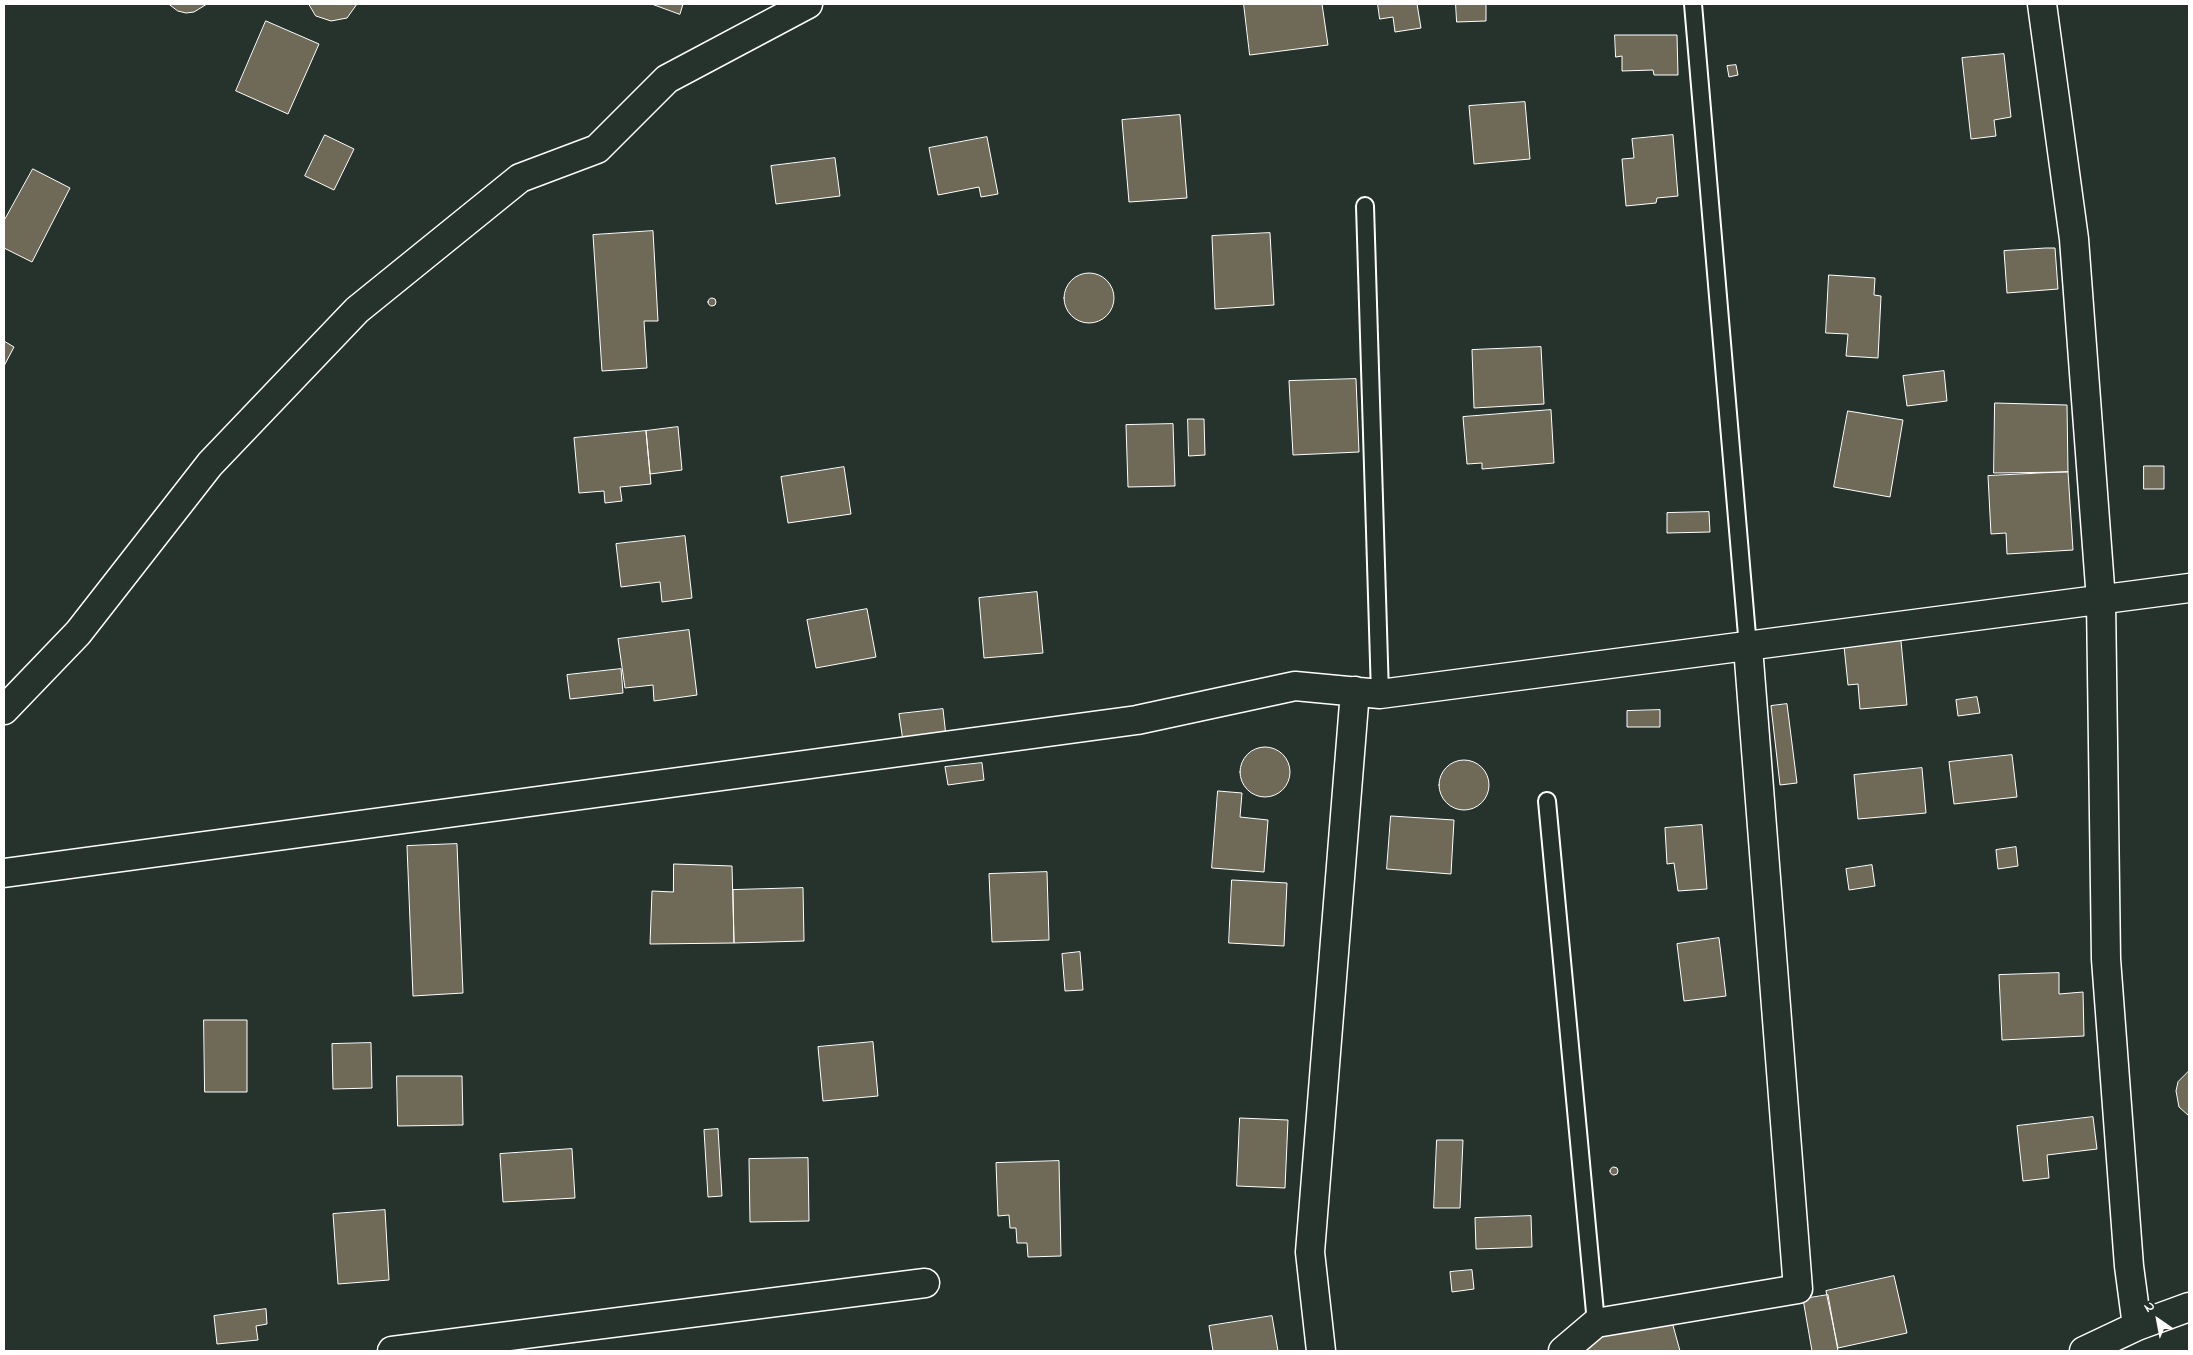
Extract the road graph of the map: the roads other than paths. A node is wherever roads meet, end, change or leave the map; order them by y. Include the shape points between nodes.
1 (808, 4) edge
2 (1693, 4) edge
3 (2042, 4) edge
4 (1365, 206) dead end
5 (2189, 588) edge
6 (2102, 600) junction
7 (1748, 647) junction
8 (1368, 692) junction
9 (4, 710) edge
10 (1547, 801) dead end
11 (4, 873) edge
12 (926, 1283) dead end
13 (2189, 1307) edge
14 (1596, 1323) junction
15 (2137, 1326) junction
16 (392, 1351) edge
17 (1321, 1351) edge
18 (1563, 1351) edge
19 (2084, 1351) edge

1 - 9 street via 667,79 597,150 520,178 357,310 210,464 78,633
2 - 7 lane
3 - 6 street via 2074,240
4 - 8 lane
5 - 6 street
6 - 7 street
6 - 15 street via 2106,959 2128,1266
7 - 8 street
7 - 14 street via 1798,1289
8 - 11 street via 1295,686 1137,720
8 - 17 street via 1310,1252
10 - 14 lane
12 - 16 street
13 - 15 street
14 - 18 street
15 - 19 street

